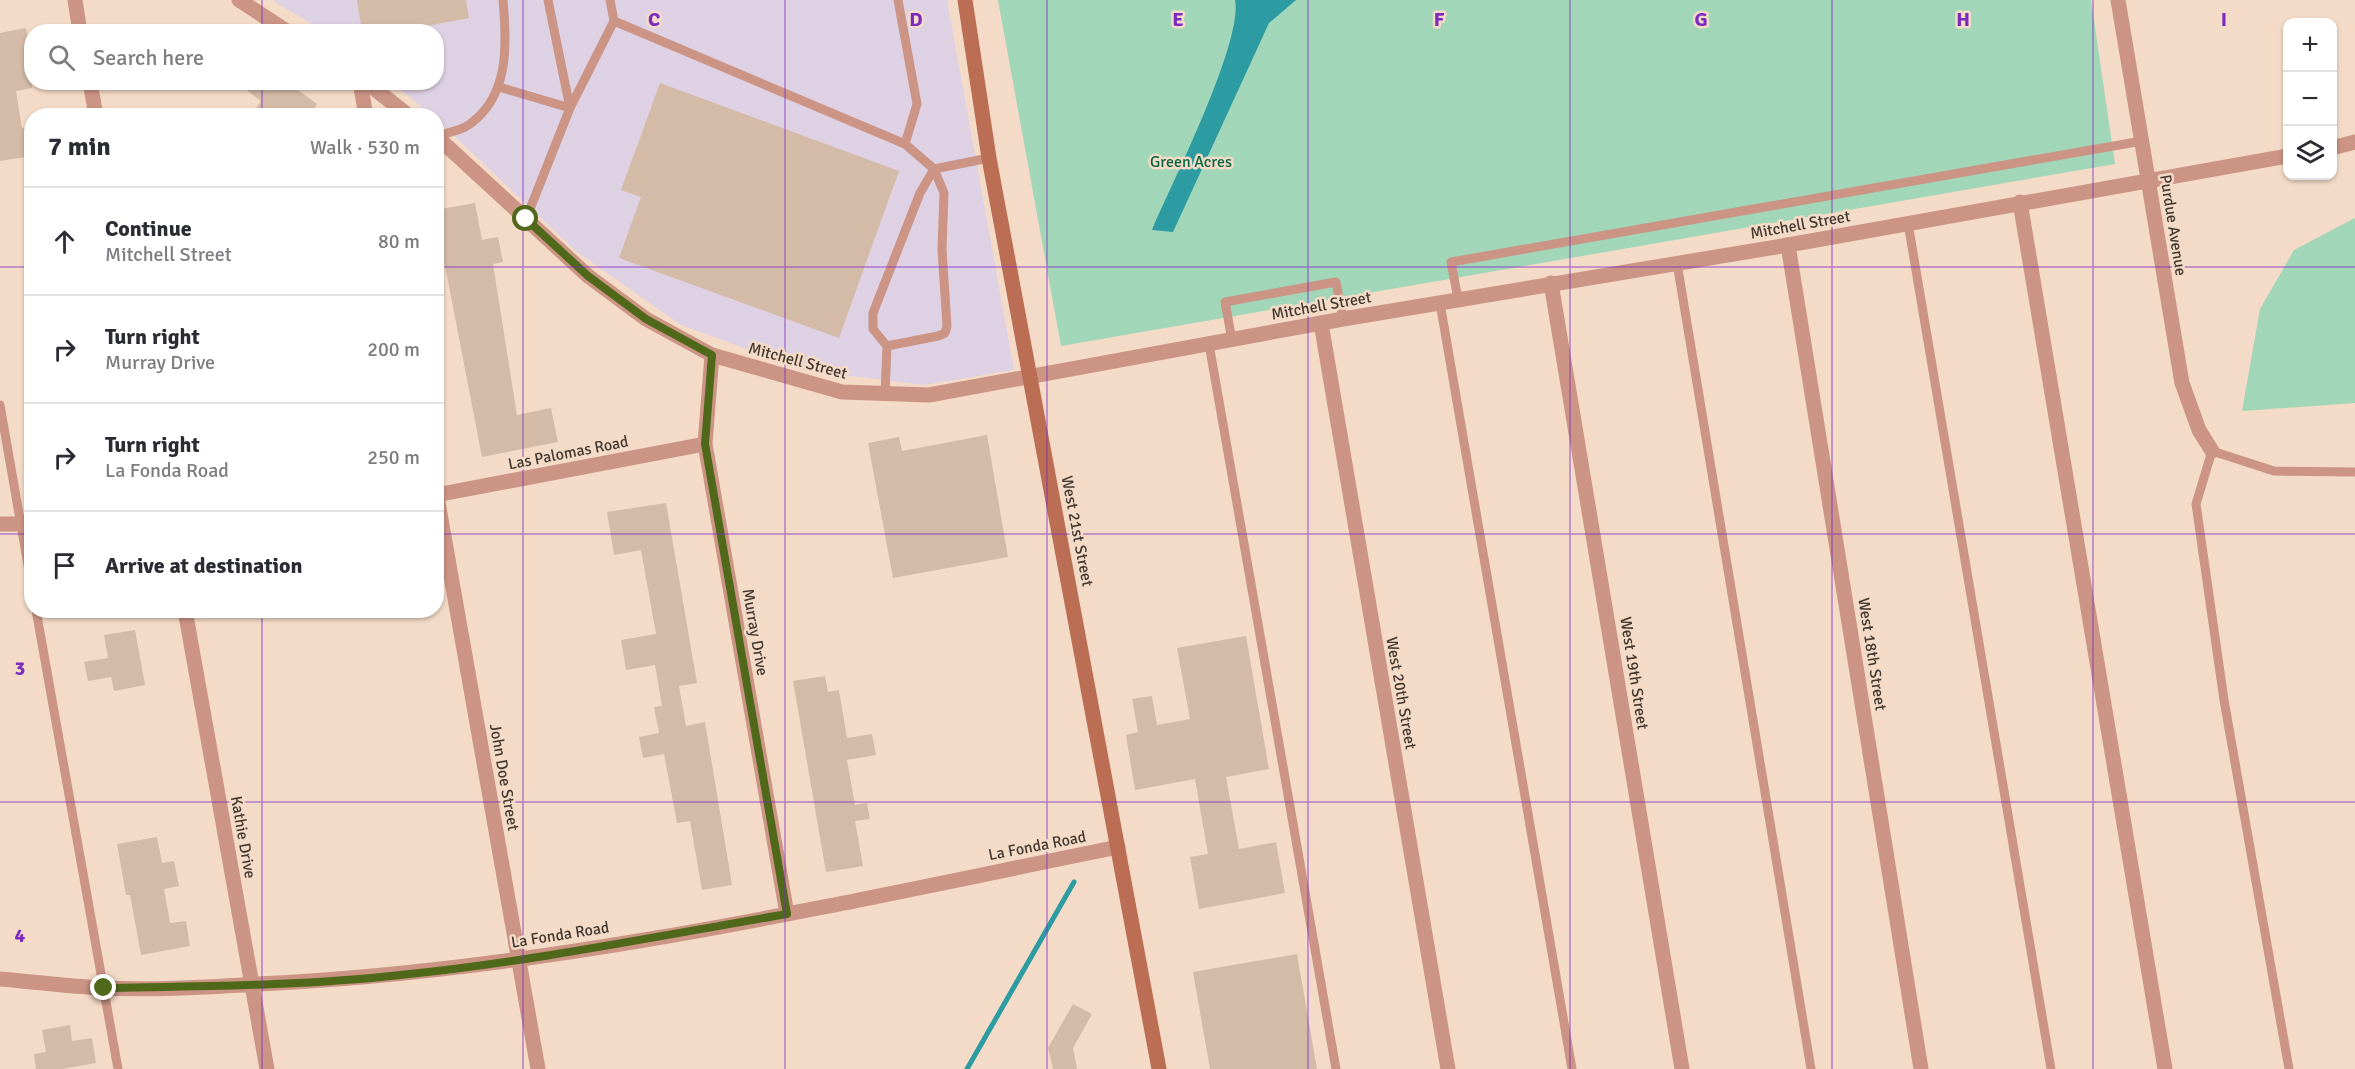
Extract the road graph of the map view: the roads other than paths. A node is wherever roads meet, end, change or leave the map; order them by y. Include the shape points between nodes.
1 (75, 0) edge
2 (239, 0) edge
3 (503, 0) edge
4 (548, 0) edge
5 (610, 0) edge
6 (898, 0) edge
7 (965, 0) edge
8 (2118, 0) edge
9 (614, 21) junction
10 (79, 24) edge
11 (276, 24) edge
12 (499, 87) junction
13 (91, 90) edge
14 (361, 90) edge
15 (376, 90) edge
16 (95, 108) edge
17 (365, 108) edge
18 (399, 108) edge
19 (570, 108) junction
20 (444, 134) edge
21 (2142, 141) junction
22 (2355, 142) edge
23 (444, 143) edge
24 (905, 144) junction
25 (2337, 147) edge
26 (2283, 157) edge
27 (989, 158) junction
28 (934, 169) junction
29 (2148, 179) junction
30 (2020, 202) junction
31 (526, 219) junction
32 (1908, 223) junction
33 (1788, 245) junction
34 (1677, 263) junction
35 (1551, 283) junction
36 (1458, 299) junction
37 (1440, 303) junction
38 (1343, 319) junction
39 (1321, 323) junction
40 (1232, 340) junction
41 (1209, 344) junction
42 (887, 346) junction
43 (712, 355) junction
44 (1031, 377) junction
45 (885, 394) junction
46 (0, 405) edge
47 (705, 444) junction
48 (2212, 451) junction
49 (2355, 472) edge
50 (444, 492) edge
51 (24, 515) edge
52 (0, 524) edge
53 (24, 524) edge
54 (444, 533) edge
55 (37, 618) edge
56 (186, 618) edge
57 (1118, 847) junction
58 (787, 914) junction
59 (519, 960) junction
60 (0, 979) edge
61 (252, 984) junction
62 (104, 988) junction
63 (118, 1069) edge
64 (267, 1069) edge
65 (538, 1069) edge
66 (1159, 1069) edge
67 (1336, 1069) edge
68 (1448, 1069) edge
69 (1572, 1069) edge
70 (1682, 1069) edge
71 (1811, 1069) edge
72 (1921, 1069) edge
73 (2051, 1069) edge
74 (2165, 1069) edge
75 (2289, 1069) edge

1 - 10 street
2 - 11 street
3 - 12 lane via 507,44
4 - 19 lane
5 - 9 lane
6 - 24 lane via 917,104
7 - 27 main road, West 21st Street
8 - 21 street, Purdue Avenue
9 - 19 lane
9 - 24 lane
12 - 19 lane
12 - 20 lane via 466,127
13 - 16 street
14 - 17 street
15 - 18 street
19 - 31 lane
21 - 29 street, Purdue Avenue
21 - 36 lane via 1451,262
22 - 25 street
23 - 31 street, Mitchell Street
24 - 28 lane
26 - 29 street, Mitchell Street
27 - 28 lane
27 - 44 main road, West 21st Street
28 - 42 lane via 920,193 873,313 873,329
28 - 42 lane via 944,193 942,249 947,326 945,333 938,336
29 - 30 street, Mitchell Street
29 - 48 street, Purdue Avenue via 2182,382 2199,430
30 - 32 street, Mitchell Street
30 - 74 street
31 - 43 street, Mitchell Street via 588,276 646,319
32 - 33 street, Mitchell Street
32 - 73 lane
33 - 34 street, Mitchell Street
33 - 72 street, West 18th Street
34 - 35 street, Mitchell Street
34 - 71 lane
35 - 36 street, Mitchell Street
35 - 70 street, West 19th Street
36 - 37 street, Mitchell Street
37 - 38 street, Mitchell Street
37 - 69 lane
38 - 39 street, Mitchell Street
38 - 40 lane via 1336,282 1225,302
39 - 40 street, Mitchell Street
39 - 68 street, West 20th Street
40 - 41 street, Mitchell Street
41 - 44 street, Mitchell Street
41 - 67 lane
42 - 45 lane
43 - 45 street, Mitchell Street via 842,392
43 - 47 street, Murray Drive
44 - 45 street, Mitchell Street via 929,395
44 - 57 main road, West 21st Street
46 - 51 lane
47 - 50 street, Las Palomas Road
47 - 58 street, Murray Drive
48 - 49 lane via 2274,471
48 - 75 lane via 2196,504 2224,700
52 - 53 street
54 - 59 street, John Doe Street
55 - 62 lane
56 - 61 street, Kathie Drive
57 - 58 street, La Fonda Road
57 - 66 main road, West 21st Street
58 - 59 street, La Fonda Road
59 - 61 street, La Fonda Road via 399,976
59 - 65 street, John Doe Street
60 - 62 street, La Fonda Road
61 - 62 street, La Fonda Road
61 - 64 street, Kathie Drive
62 - 63 lane

